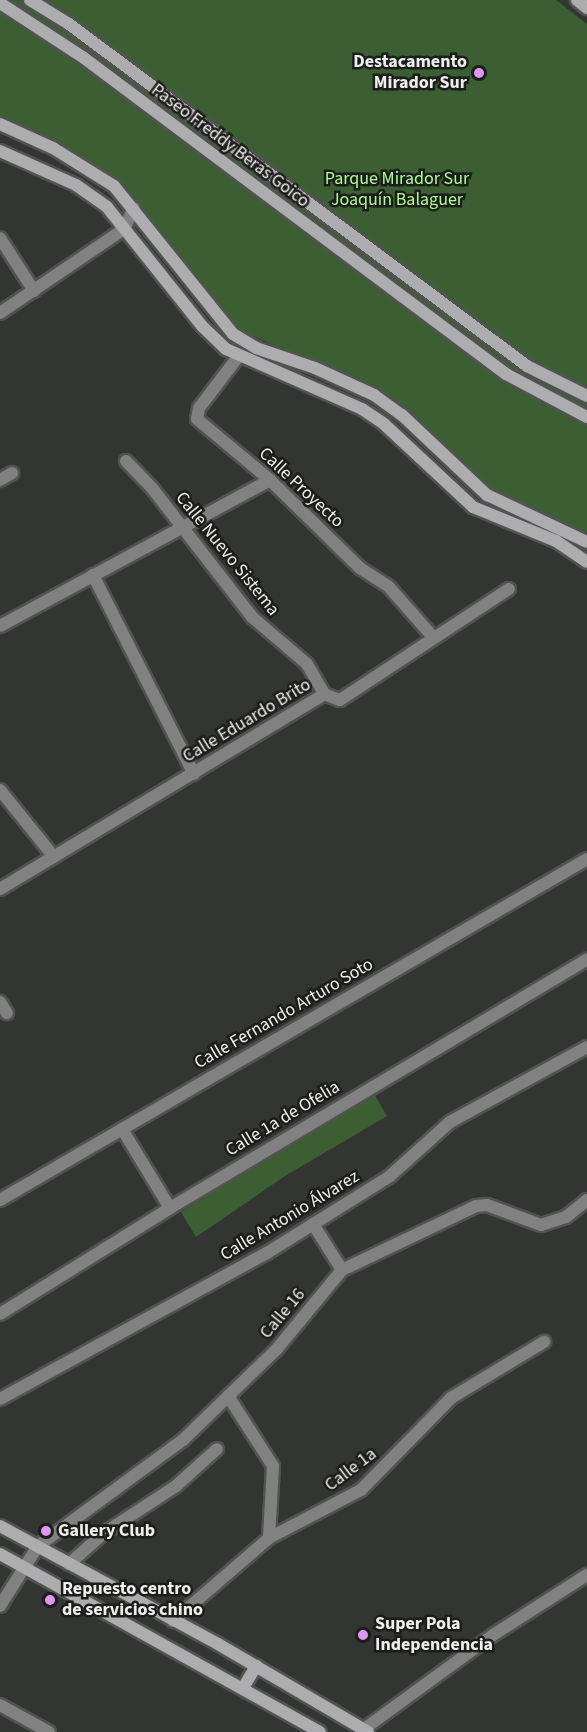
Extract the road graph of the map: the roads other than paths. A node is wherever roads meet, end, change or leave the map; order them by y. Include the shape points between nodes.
1 (30, 0) edge
2 (577, 0) edge
3 (0, 3) edge
4 (587, 8) edge
5 (0, 124) edge
6 (0, 151) edge
7 (134, 208) junction
8 (124, 229) junction
9 (0, 238) edge
10 (34, 291) junction
11 (0, 314) edge
12 (238, 357) junction
13 (587, 396) edge
14 (587, 417) edge
15 (126, 461) dead end
16 (270, 480) junction
17 (184, 529) junction
18 (587, 542) edge
19 (587, 562) edge
20 (93, 575) junction
21 (509, 589) dead end
22 (0, 626) edge
23 (433, 637) junction
24 (324, 694) junction
25 (194, 774) junction
26 (0, 790) edge
27 (54, 857) junction
28 (587, 859) edge
29 (0, 889) edge
30 (587, 959) edge
31 (587, 1047) edge
32 (122, 1129) junction
33 (0, 1200) edge
34 (587, 1200) edge
35 (170, 1208) junction
36 (313, 1224) junction
37 (342, 1270) junction
38 (0, 1314) edge
39 (544, 1342) dead end
40 (228, 1396) junction
41 (0, 1399) edge
42 (217, 1449) dead end
43 (0, 1526) edge
44 (269, 1538) junction
45 (38, 1546) junction
46 (0, 1554) edge
47 (69, 1564) junction
48 (23, 1567) junction
49 (587, 1575) edge
50 (0, 1606) edge
51 (173, 1621) junction
52 (256, 1666) junction
53 (243, 1688) junction
54 (0, 1705) edge
55 (366, 1731) edge
56 (49, 1732) edge
57 (320, 1732) edge

1 - 13 street, Paseo Freddy Beras Goico via 69,24 527,366
2 - 4 street
3 - 14 street, Paseo Freddy Beras Goico via 84,58 506,374
5 - 7 street via 92,171
6 - 8 street via 76,185 107,207
7 - 8 street
7 - 18 street via 233,334 256,348 315,368 374,395 402,415 487,495
8 - 10 street
8 - 12 street via 216,342
9 - 10 street
10 - 11 street
12 - 16 street, Calle Proyecto via 199,408 197,419
12 - 19 street via 362,408 472,507 556,541
15 - 17 street, Calle Nuevo Sistema
16 - 17 street
16 - 23 street, Calle Proyecto via 360,568 389,587
17 - 20 street
17 - 24 street, Calle Nuevo Sistema via 252,617 307,664
20 - 22 street
20 - 25 street
21 - 23 street, Calle Eduardo Brito
23 - 24 street, Calle Eduardo Brito via 340,700
24 - 25 street, Calle Eduardo Brito
25 - 27 street, Calle Eduardo Brito
26 - 27 street
27 - 29 street, Calle Eduardo Brito
28 - 32 street, Calle Fernando Arturo Soto
30 - 35 street, Calle 1a de Ofelia
31 - 36 street, Calle Antonio Álvarez via 450,1122 390,1176
32 - 33 street, Calle Fernando Arturo Soto
32 - 35 street
34 - 37 street, Calle 16 via 566,1217 541,1225 487,1205 476,1206
35 - 38 street, Calle 1a de Ofelia
36 - 37 street
36 - 41 street, Calle Antonio Álvarez
37 - 40 street, Calle 16 via 296,1329
39 - 44 street, Calle 1a via 451,1398 361,1490
40 - 44 street via 273,1466
40 - 45 street, Calle 16 via 166,1455
42 - 47 street via 176,1486 104,1533
43 - 45 street
44 - 51 street, Calle 1a
45 - 47 street
45 - 48 street, Calle 16
46 - 48 street
47 - 51 street
48 - 50 street, Calle 16
48 - 53 street
49 - 55 street via 493,1635
51 - 52 street
52 - 53 street
52 - 55 street
53 - 57 street
54 - 56 street

